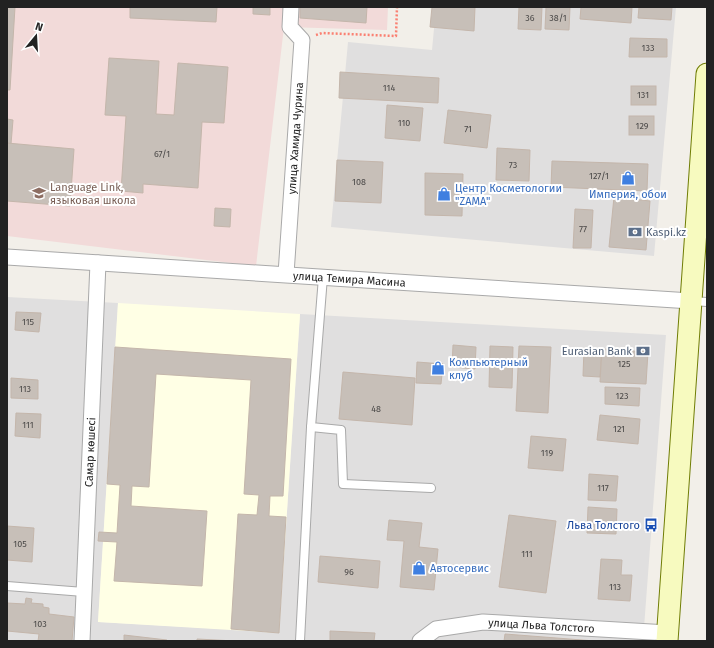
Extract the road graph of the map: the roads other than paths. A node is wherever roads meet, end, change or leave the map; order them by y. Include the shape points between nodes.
1 (291, 7) edge
2 (707, 74) edge
3 (7, 257) edge
4 (98, 263) junction
5 (286, 274) junction
6 (323, 277) junction
7 (699, 301) edge
8 (311, 427) junction
9 (432, 488) dead end
10 (7, 586) edge
11 (84, 592) junction
12 (668, 637) edge
13 (82, 641) edge
14 (300, 641) edge
15 (420, 641) edge

1 - 5 street, улица Хамида Чурина via 290,27 302,40
2 - 7 street
3 - 4 street, улица Темира Масина
4 - 5 street, улица Темира Масина
4 - 11 street, Самар көшесі
5 - 6 street, улица Темира Масина
6 - 7 street, улица Темира Масина
6 - 8 lane
7 - 12 street
8 - 9 lane via 341,430 342,484
8 - 14 lane
10 - 11 lane
11 - 13 street, Самар көшесі
12 - 15 street, улица Льва Толстого via 483,622 436,629

